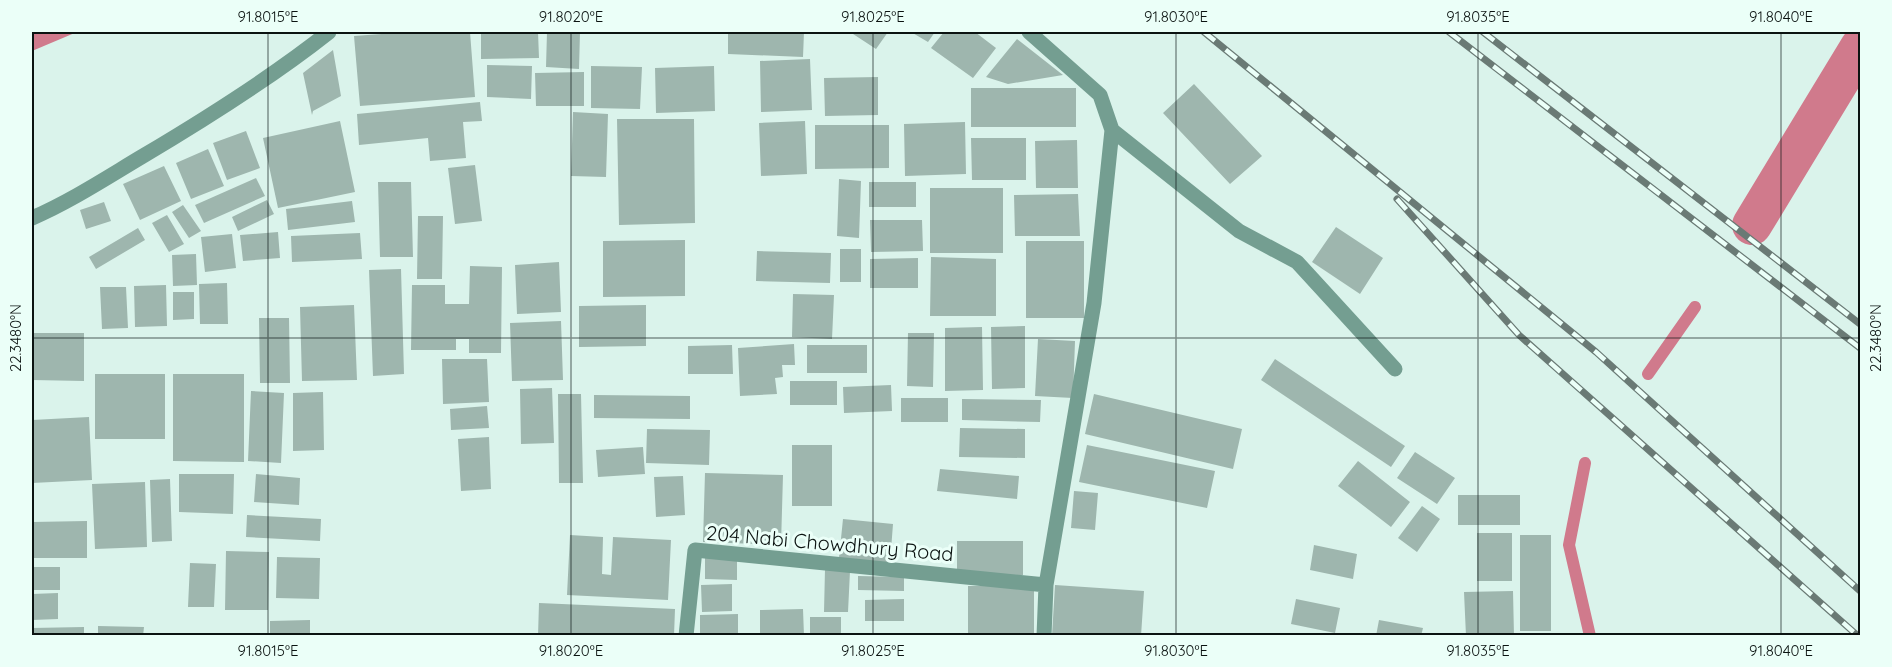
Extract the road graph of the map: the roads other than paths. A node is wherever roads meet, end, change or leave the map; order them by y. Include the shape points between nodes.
1 (329, 32) edge
2 (1029, 32) edge
3 (1112, 130) junction
4 (32, 218) edge
5 (1395, 369) dead end
6 (1046, 585) junction
7 (686, 636) edge
8 (1044, 636) edge

1 - 4 street via 197,124 60,206
2 - 3 street via 1100,95
3 - 5 street via 1239,231 1298,262
3 - 6 street via 1094,303
6 - 7 street, 204 Nabi Chowdhury Road via 695,550
6 - 8 street

